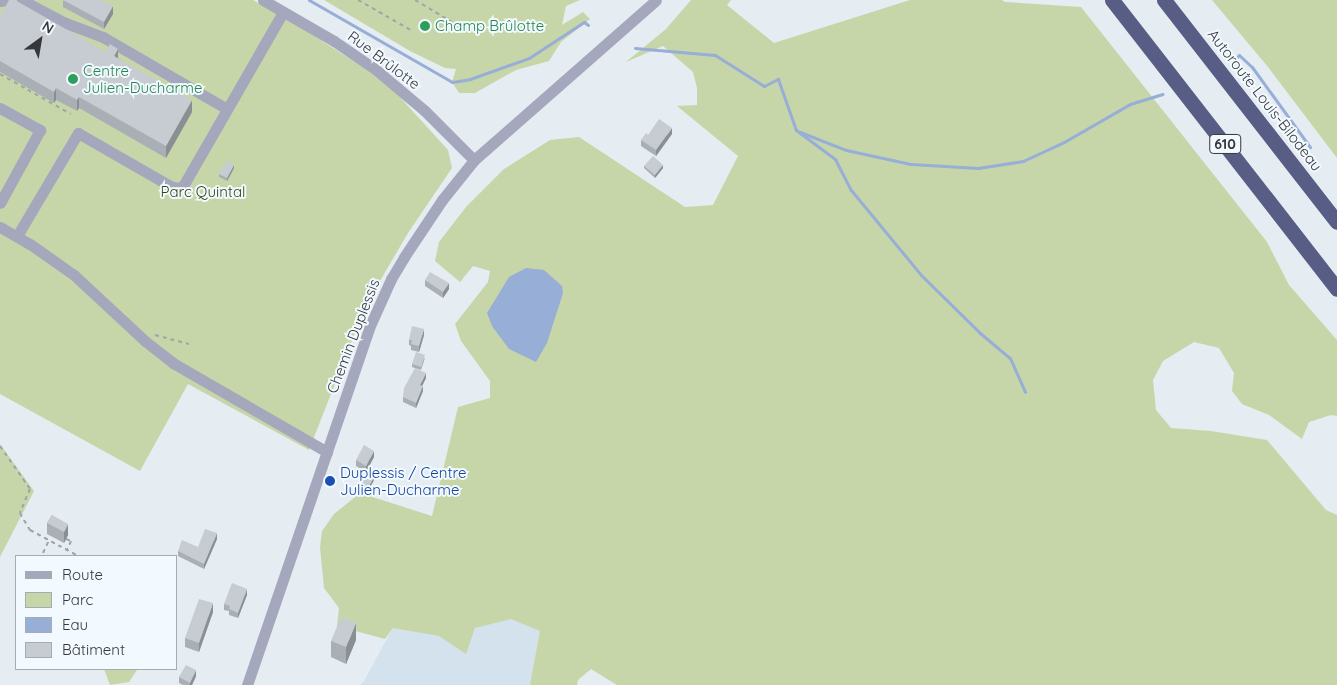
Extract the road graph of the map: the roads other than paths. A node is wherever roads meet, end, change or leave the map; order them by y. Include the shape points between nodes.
1 (6, 0) edge
2 (22, 0) edge
3 (263, 0) edge
4 (656, 0) edge
5 (1112, 0) edge
6 (1164, 0) edge
7 (0, 1) edge
8 (35, 3) edge
9 (283, 12) junction
10 (0, 108) edge
11 (227, 109) junction
12 (474, 160) junction
13 (0, 203) edge
14 (1337, 222) edge
15 (0, 227) edge
16 (18, 236) junction
17 (1337, 289) edge
18 (327, 452) junction
19 (247, 685) edge

1 - 7 street
2 - 8 street
3 - 9 street, Rue Brûlotte
4 - 12 street, Chemin Duplessis
5 - 17 highway, 610
6 - 14 highway, Autoroute Louis-Bilodeau / 610
8 - 11 street via 63,22 103,37
9 - 11 street
9 - 12 street, Rue Brûlotte via 382,74
10 - 13 street via 40,130
11 - 16 street via 183,186 178,188 78,133
12 - 18 street, Chemin Duplessis via 442,200 391,279 369,328
15 - 16 street
16 - 18 street via 74,275 173,363
18 - 19 street, Chemin Duplessis

